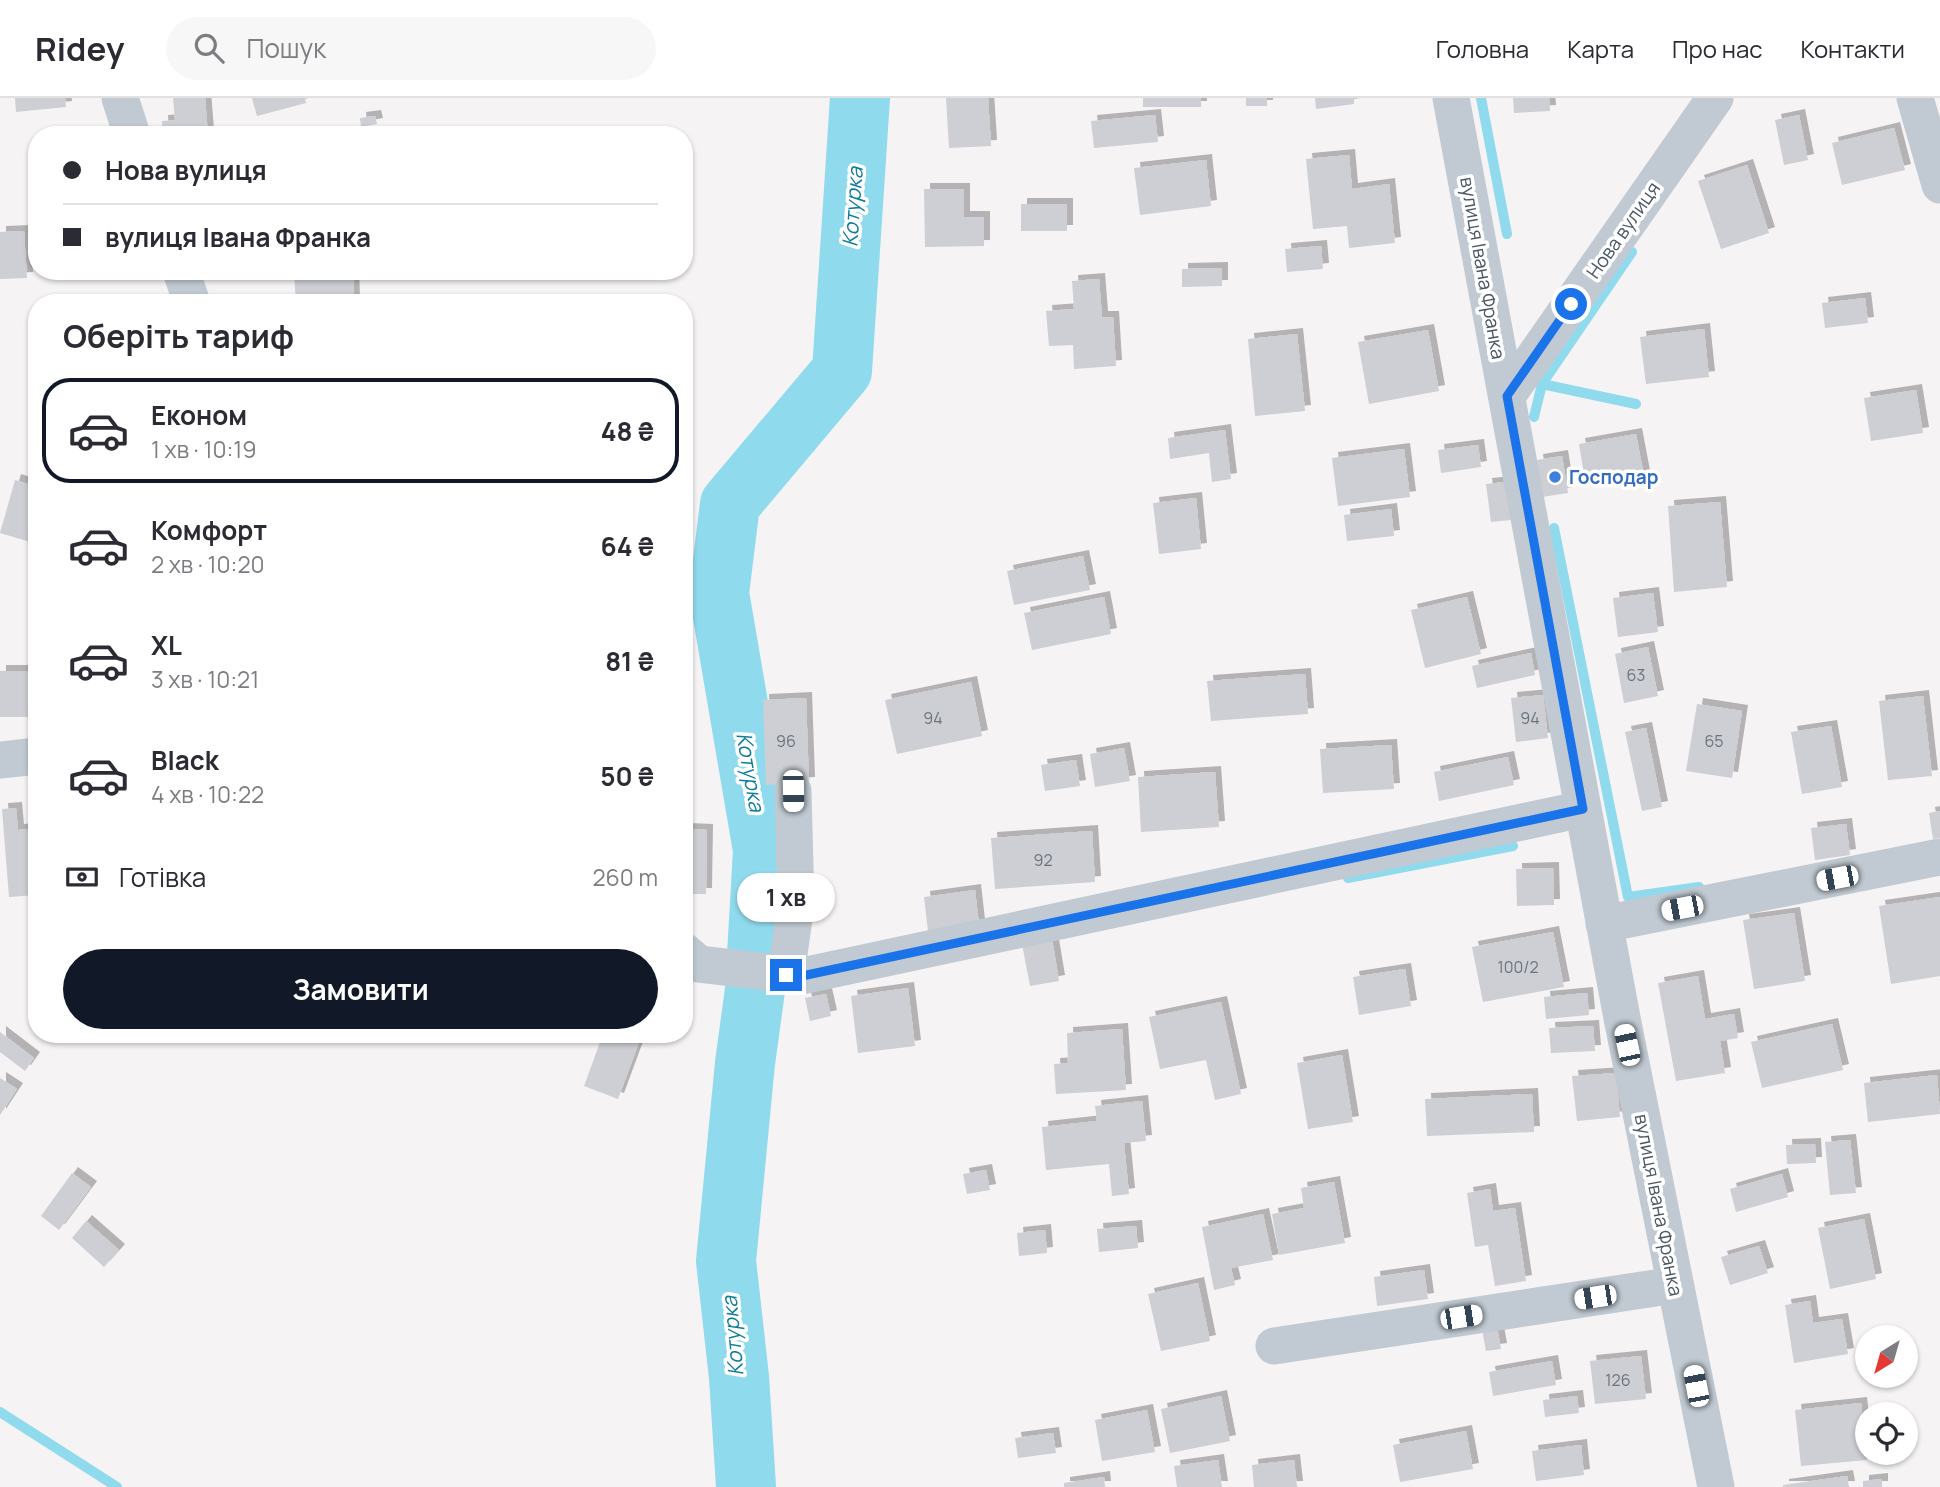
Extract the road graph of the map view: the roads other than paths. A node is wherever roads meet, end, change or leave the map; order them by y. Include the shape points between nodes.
1 (120, 98) edge
2 (1451, 98) edge
3 (1715, 98) edge
4 (1915, 98) edge
5 (129, 126) edge
6 (1940, 185) edge
7 (1507, 396) junction
8 (28, 757) edge
9 (0, 760) edge
10 (793, 791) dead end
11 (1583, 809) junction
12 (1940, 857) edge
13 (1604, 923) junction
14 (693, 958) edge
15 (786, 975) junction
16 (1675, 1285) junction
17 (1274, 1346) dead end
18 (1716, 1487) edge

1 - 5 street
2 - 7 street, вулиця Івана Франка
3 - 7 street, Нова вулиця
4 - 6 street
7 - 11 street, вулиця Івана Франка
8 - 9 street
10 - 15 street via 796,904
11 - 13 street, вулиця Івана Франка
11 - 15 street via 802,976
12 - 13 street
13 - 16 street, вулиця Івана Франка
14 - 15 street
16 - 17 street
16 - 18 street, вулиця Івана Франка

